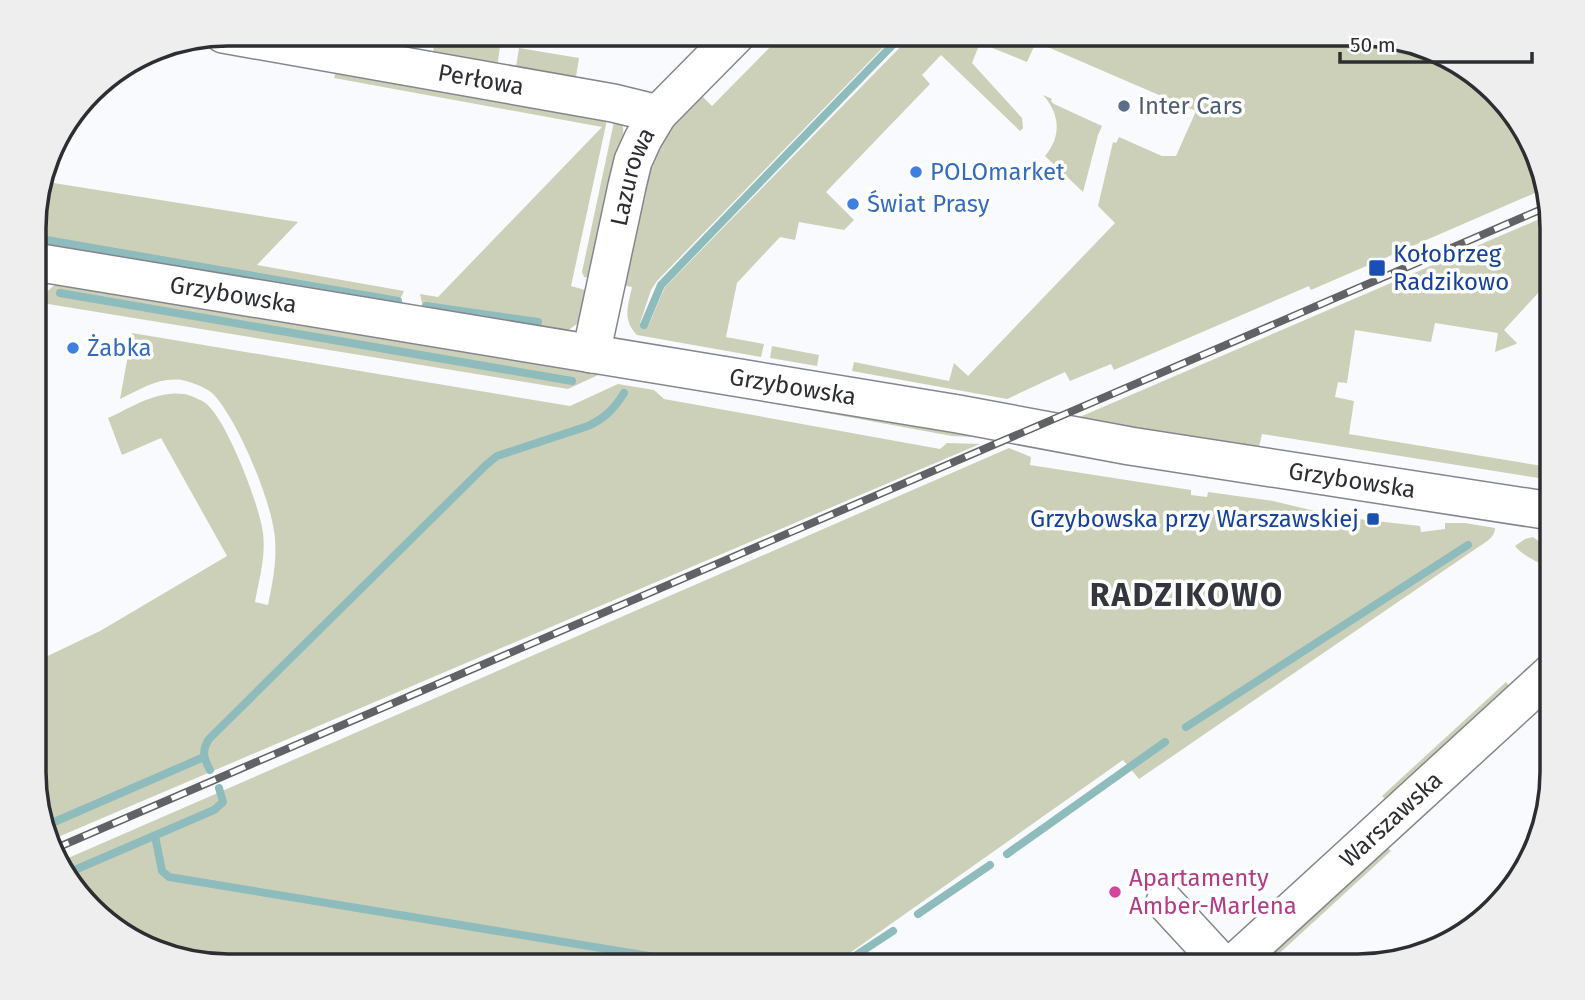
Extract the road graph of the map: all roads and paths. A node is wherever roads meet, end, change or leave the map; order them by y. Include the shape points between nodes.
1 (285, 45) edge
2 (726, 45) edge
3 (658, 114) junction
4 (46, 271) edge
5 (591, 354) junction
6 (1539, 509) edge
7 (1539, 684) edge
8 (1165, 902) dead end
9 (1213, 954) edge
10 (1244, 954) edge

1 - 3 street, Perłowa
2 - 3 street, Lazurowa
3 - 5 street, Lazurowa via 630,173
4 - 5 street, Grzybowska
5 - 6 street, Grzybowska via 1130,446
7 - 10 street, Warszawska
8 - 9 street

